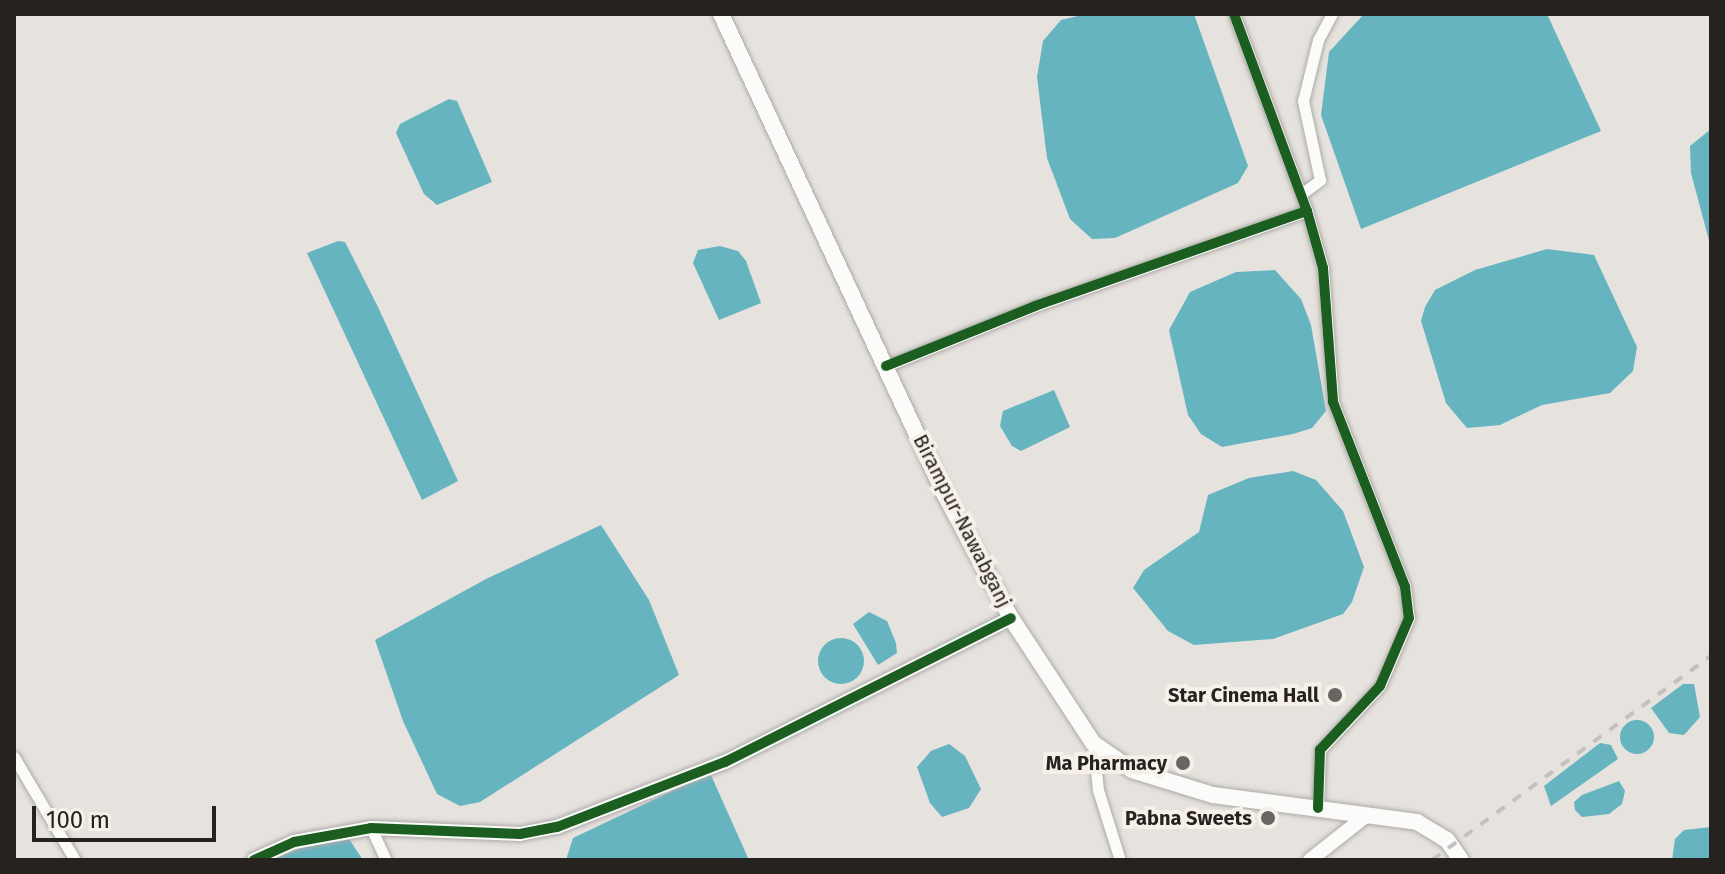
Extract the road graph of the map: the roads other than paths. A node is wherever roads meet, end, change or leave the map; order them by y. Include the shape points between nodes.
1 (721, 14) edge
2 (1234, 14) edge
3 (1332, 14) edge
4 (1301, 194) junction
5 (1307, 211) junction
6 (886, 366) junction
7 (1011, 618) junction
8 (1093, 743) junction
9 (14, 757) edge
10 (1318, 808) junction
11 (1367, 815) junction
12 (371, 828) junction
13 (75, 860) edge
14 (254, 860) edge
15 (386, 860) edge
16 (1120, 860) edge
17 (1310, 860) edge
18 (1461, 860) edge

1 - 6 main road, Birampur-Nawabganj
2 - 4 street
3 - 4 street via 1318,40 1303,101 1320,180
4 - 5 street
5 - 6 street via 1035,306
5 - 10 street via 1323,268 1333,402 1389,542 1409,618 1380,686 1320,750
6 - 7 main road, Birampur-Nawabganj via 945,495
7 - 8 main road, Birampur-Nawabganj
7 - 12 street via 725,762 557,827 520,834
8 - 10 main road, Birampur-Nawabganj via 1108,757 1174,784 1213,795
8 - 16 street via 1098,790
9 - 13 street
10 - 11 main road, Birampur-Nawabganj
11 - 17 street
11 - 18 main road, Birampur-Nawabganj via 1417,822 1447,840
12 - 14 street via 294,842
12 - 15 street

